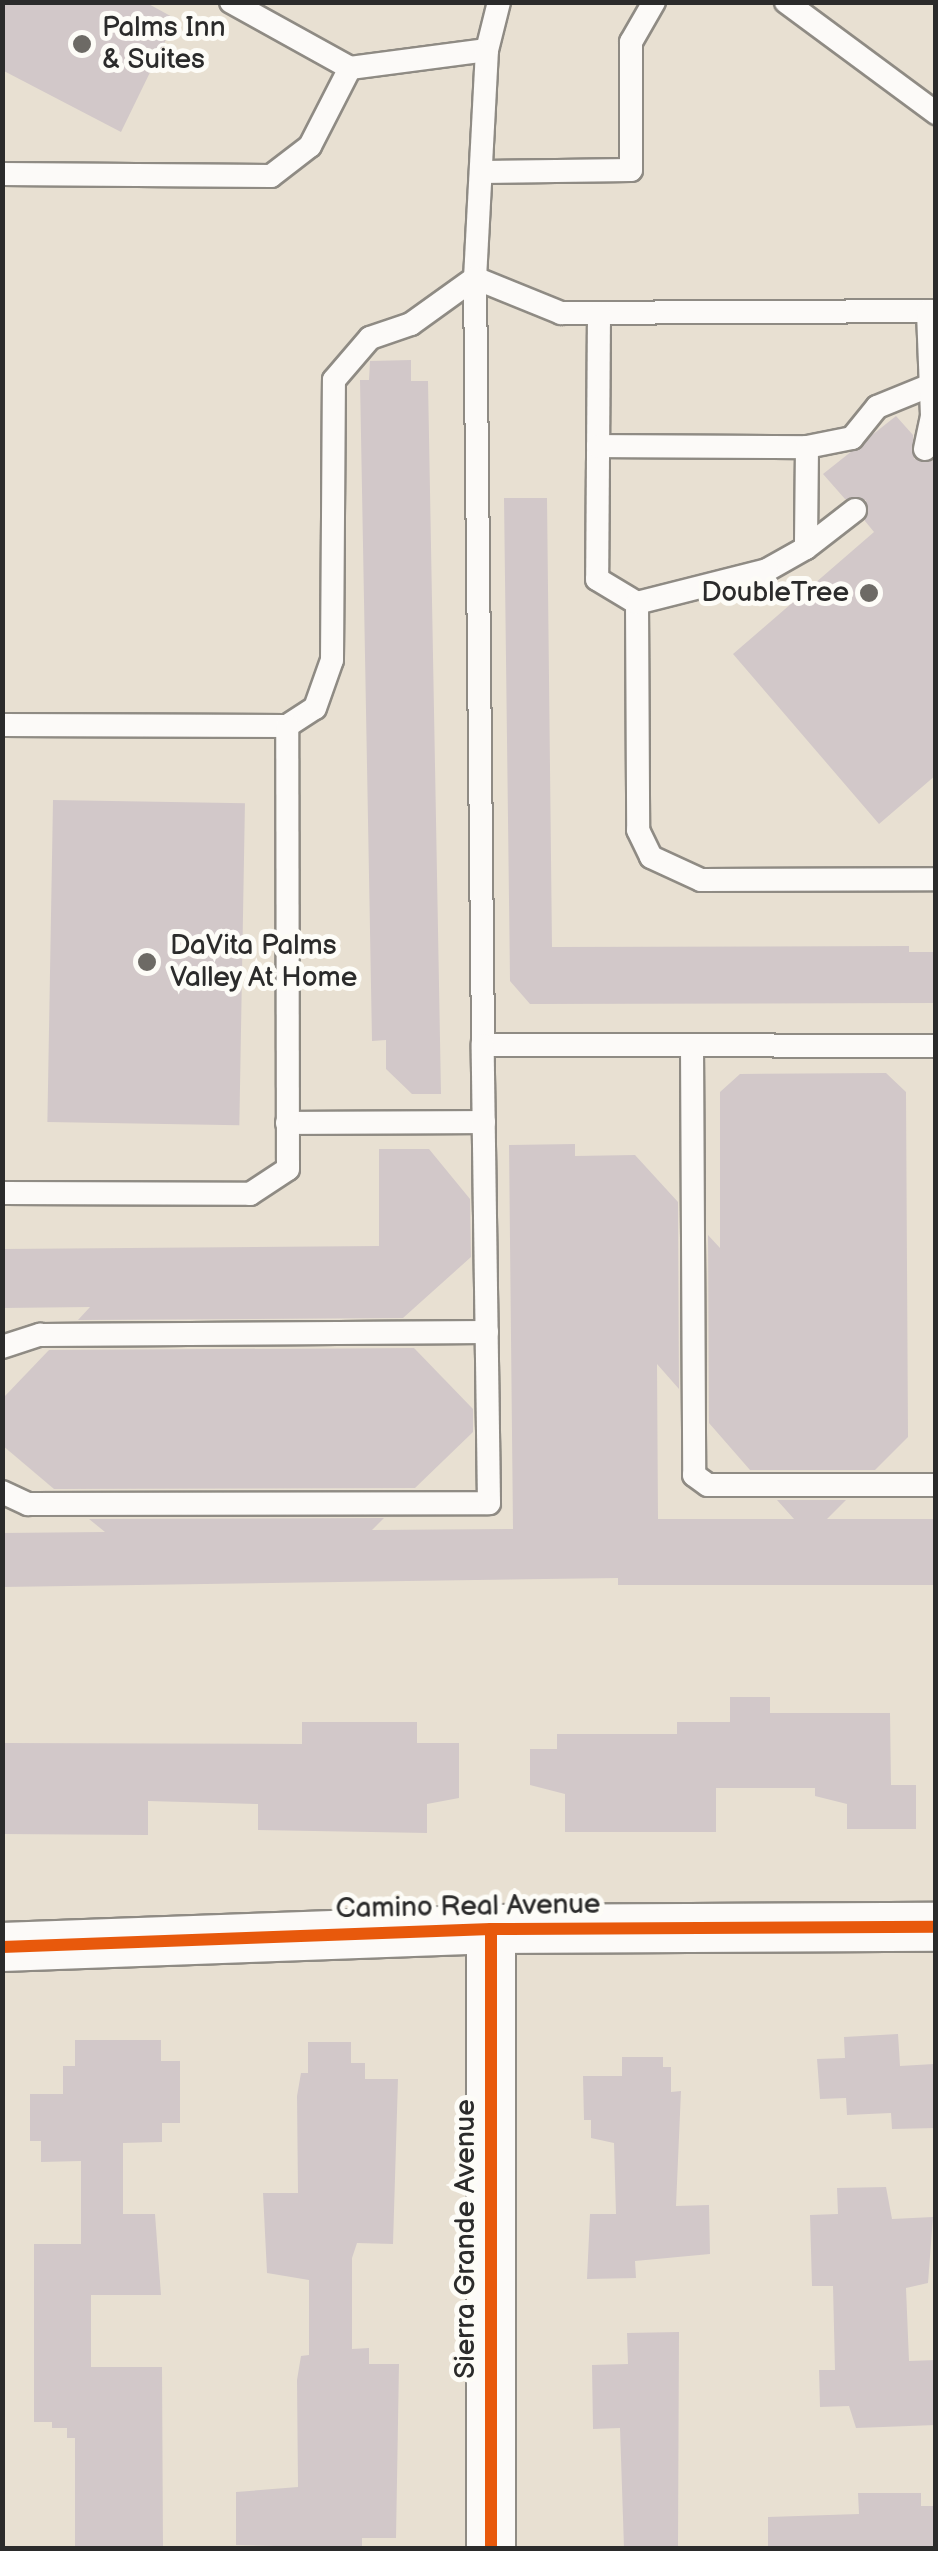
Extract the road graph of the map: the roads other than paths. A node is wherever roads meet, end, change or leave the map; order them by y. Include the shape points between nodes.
1 (231, 2) edge
2 (500, 2) edge
3 (654, 2) edge
4 (786, 2) edge
5 (487, 50) junction
6 (350, 68) junction
7 (936, 114) edge
8 (481, 172) junction
9 (2, 174) edge
10 (475, 278) junction
11 (932, 311) edge
12 (598, 313) junction
13 (926, 387) junction
14 (598, 446) junction
15 (806, 448) junction
16 (925, 449) dead end
17 (855, 510) dead end
18 (806, 548) junction
19 (638, 604) junction
20 (2, 725) edge
21 (287, 726) junction
22 (936, 879) edge
23 (483, 1045) junction
24 (692, 1046) junction
25 (936, 1046) edge
26 (484, 1122) junction
27 (287, 1123) junction
28 (2, 1192) edge
29 (487, 1332) junction
30 (2, 1347) edge
31 (936, 1484) edge
32 (2, 1492) edge
33 (936, 1928) edge
34 (491, 1929) junction
35 (2, 1947) edge
36 (491, 2548) edge

1 - 6 lane
2 - 5 lane
3 - 8 lane via 631,42 630,170
4 - 7 lane
5 - 6 lane
5 - 8 lane
6 - 9 lane via 310,146 272,176
8 - 10 lane
10 - 12 lane via 561,313
10 - 21 lane via 411,324 370,338 334,380 332,660 315,708
10 - 23 lane
11 - 12 lane
11 - 13 lane
12 - 14 lane
13 - 15 lane via 878,407 852,438
13 - 16 lane via 932,416
14 - 15 lane
14 - 19 lane via 597,579
15 - 18 lane
17 - 18 lane
18 - 19 lane via 766,570
19 - 22 lane via 638,830 651,857 701,880
20 - 21 lane
21 - 27 lane
23 - 24 lane
23 - 26 lane
24 - 25 lane
24 - 31 lane via 694,1475 708,1484
26 - 27 lane
26 - 29 lane
27 - 28 lane via 288,1170 250,1194
29 - 30 lane via 40,1334
29 - 32 lane via 489,1503 28,1504
33 - 34 street, Camino Real Avenue
34 - 35 street, Camino Real Avenue
34 - 36 street, Sierra Grande Avenue

